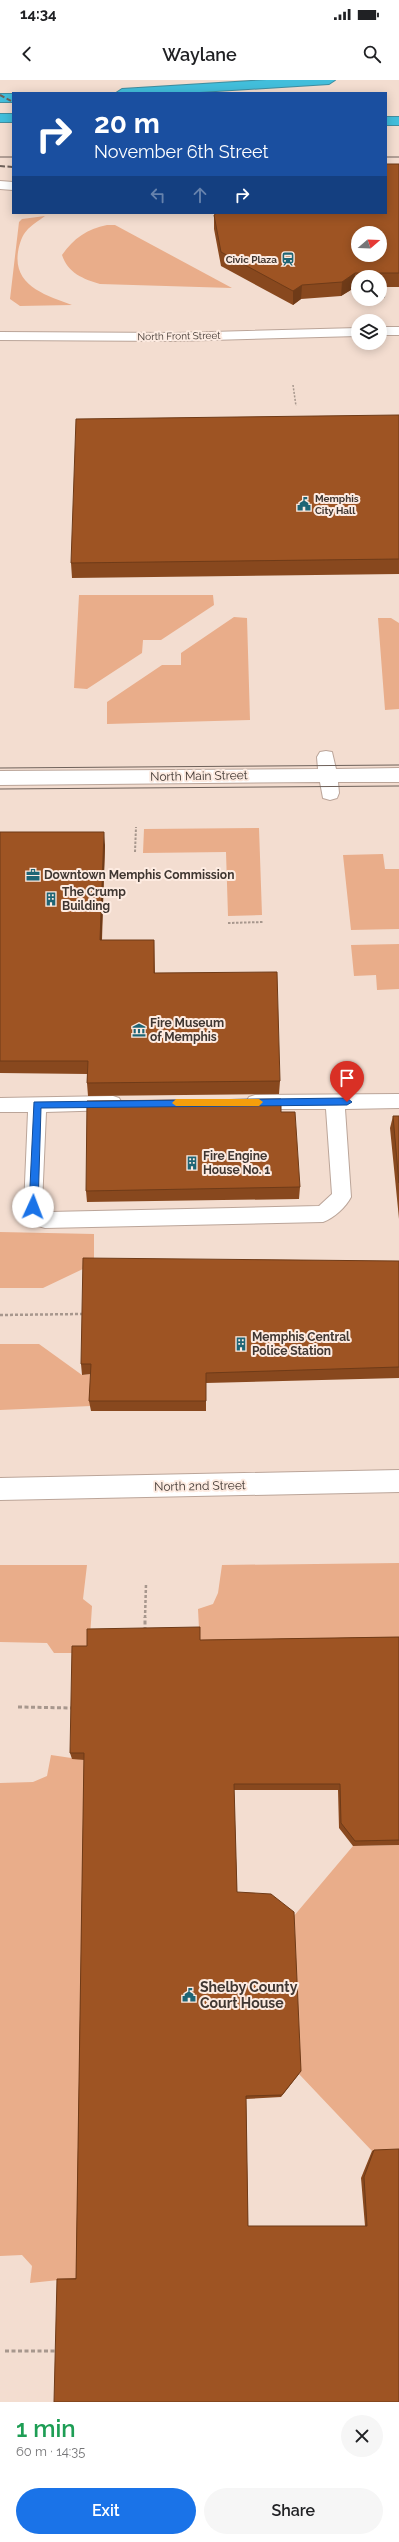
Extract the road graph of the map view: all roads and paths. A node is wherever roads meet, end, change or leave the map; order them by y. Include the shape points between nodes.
1 (292, 80) edge
2 (329, 80) edge
3 (258, 84) junction
4 (137, 92) edge
5 (0, 98) edge
6 (12, 98) edge
7 (0, 118) edge
8 (12, 118) edge
9 (387, 121) edge
10 (399, 121) edge
11 (0, 186) edge
12 (12, 186) edge
13 (387, 331) edge
14 (399, 331) edge
15 (351, 332) edge
16 (0, 336) edge
17 (293, 385) dead end
18 (296, 406) dead end
19 (326, 757) dead end
20 (327, 775) junction
21 (399, 775) edge
22 (0, 778) edge
23 (330, 793) dead end
24 (136, 827) dead end
25 (135, 852) dead end
26 (228, 922) dead end
27 (263, 922) dead end
28 (399, 1101) edge
29 (234, 1102) edge
30 (334, 1102) junction
31 (133, 1103) edge
32 (37, 1104) junction
33 (0, 1105) edge
34 (83, 1314) edge
35 (0, 1315) edge
36 (399, 1481) edge
37 (0, 1489) edge
38 (146, 1584) dead end
39 (145, 1636) edge
40 (18, 1707) dead end
41 (73, 1708) edge
42 (6, 2351) dead end
43 (58, 2351) edge

1 - 3 highway
2 - 3 highway
3 - 4 highway
5 - 6 highway
7 - 8 highway
9 - 10 highway
11 - 12 lane
13 - 14 street
15 - 16 street, North Front Street via 175,337
17 - 18 path
19 - 20 street
20 - 21 street, North Main Street
20 - 22 street, North Main Street
20 - 23 street
24 - 25 path
26 - 27 path
28 - 30 lane
29 - 30 lane
30 - 32 lane via 342,1197 323,1214 45,1220 33,1207
31 - 32 lane
32 - 33 lane
34 - 35 path
36 - 37 street, North 2nd Street
38 - 39 path
40 - 41 path
42 - 43 path

